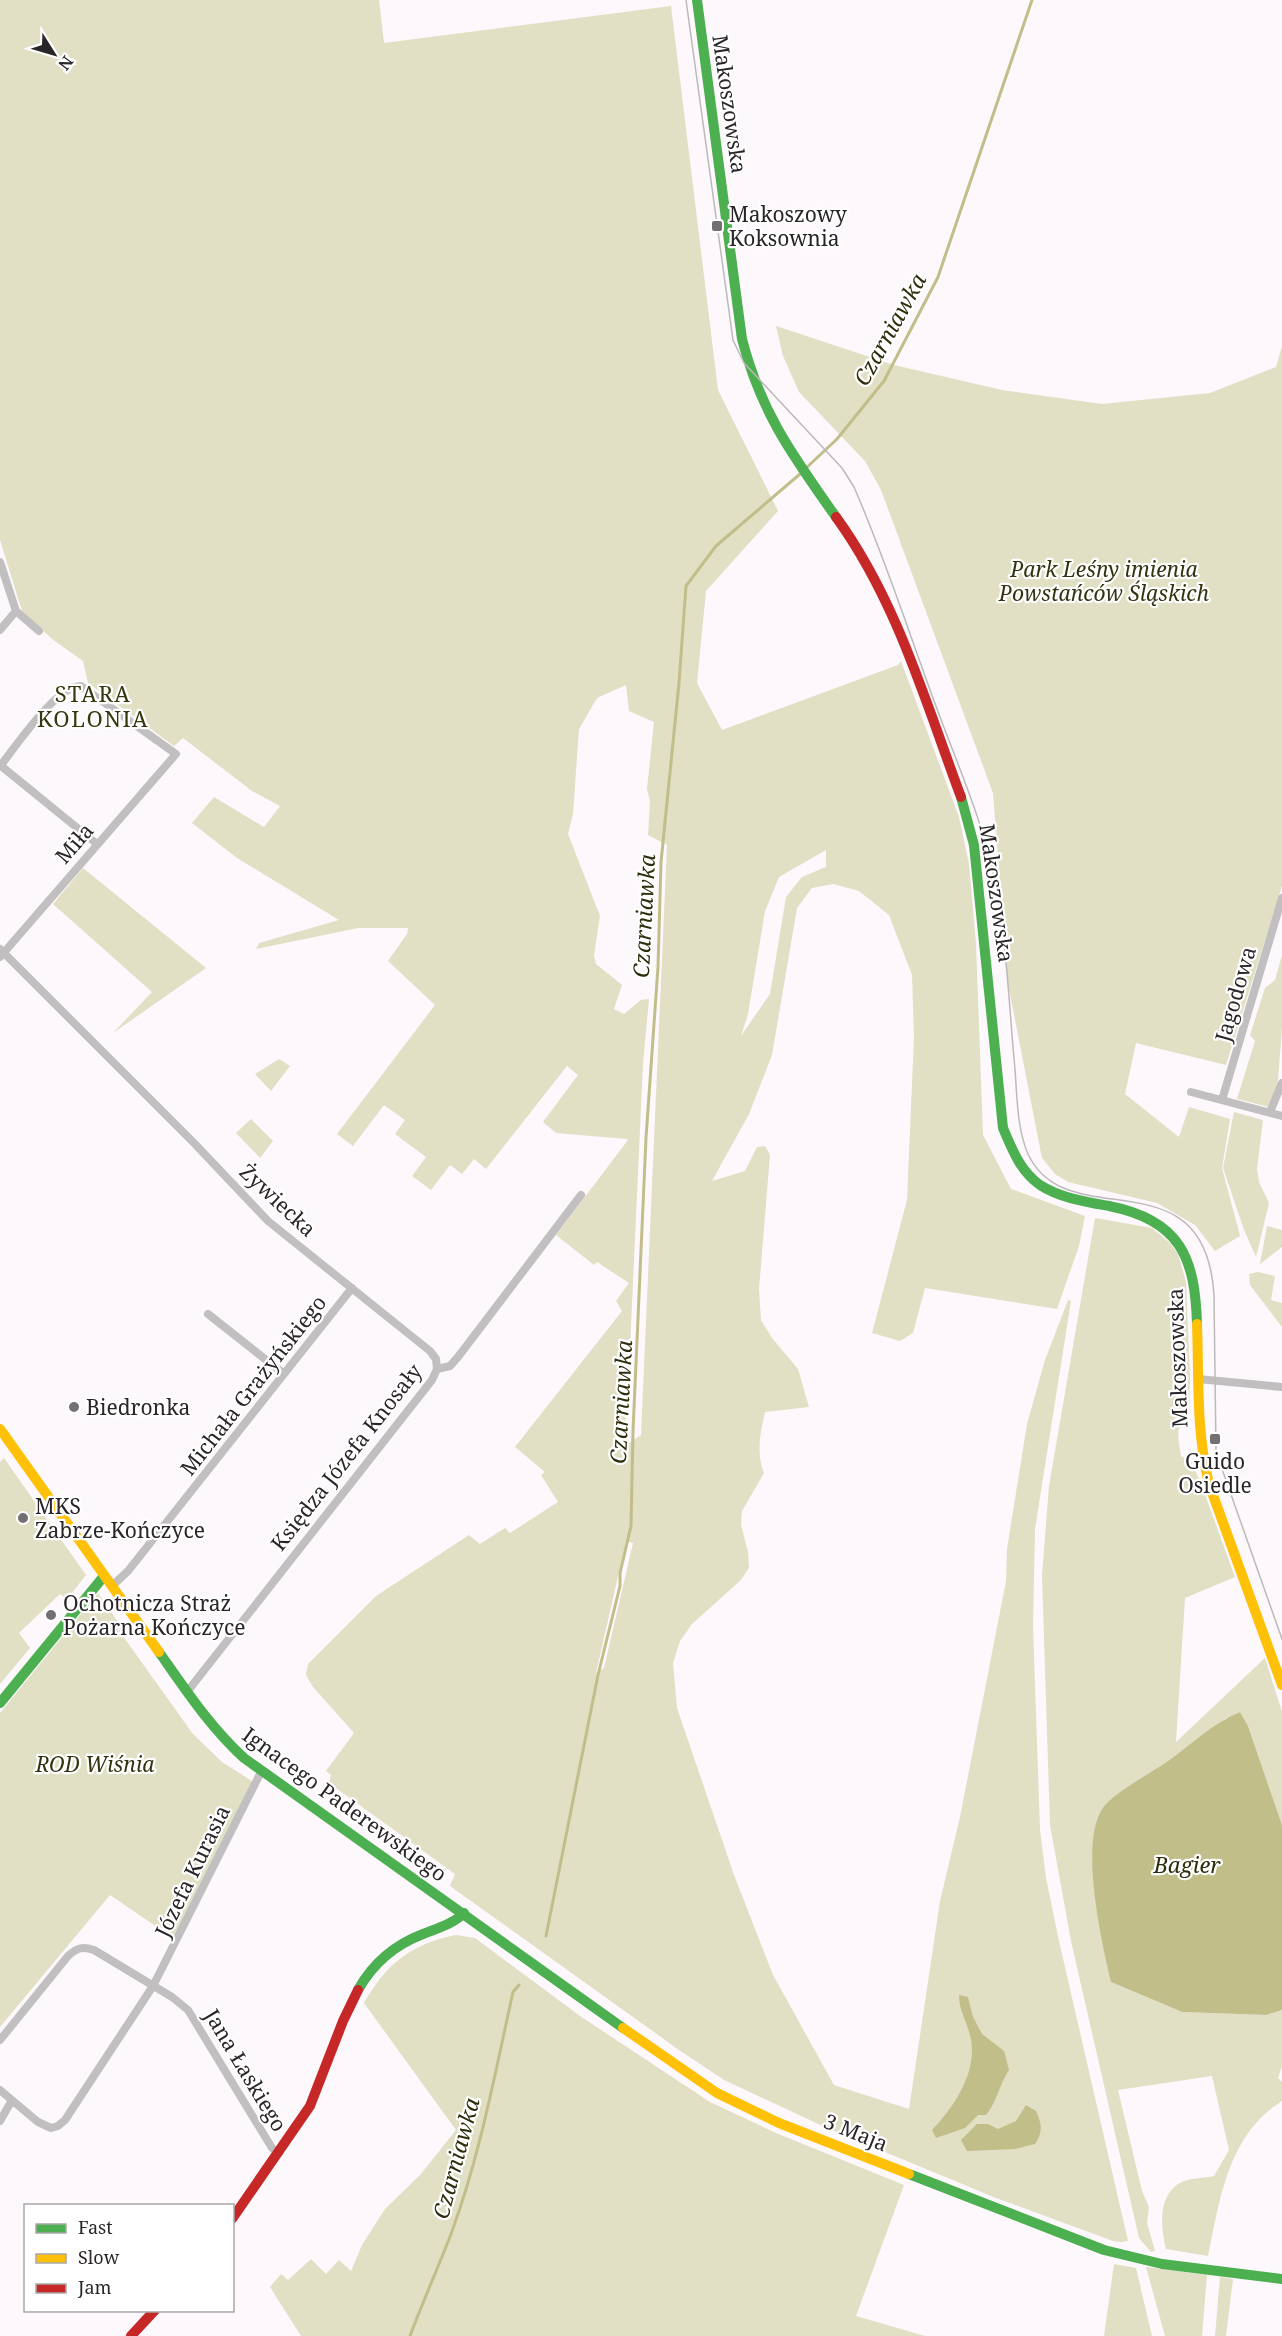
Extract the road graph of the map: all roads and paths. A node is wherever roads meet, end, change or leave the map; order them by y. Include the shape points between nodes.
1 (697, 0) edge
2 (0, 562) edge
3 (16, 611) junction
4 (0, 630) edge
5 (39, 631) dead end
6 (0, 765) edge
7 (97, 844) junction
8 (1282, 898) edge
9 (1, 953) edge
10 (1282, 1083) edge
11 (1191, 1092) dead end
12 (1222, 1100) junction
13 (1270, 1112) junction
14 (1282, 1116) edge
15 (581, 1195) dead end
16 (352, 1288) junction
17 (208, 1314) dead end
18 (437, 1369) junction
19 (284, 1374) junction
20 (1198, 1379) junction
21 (1282, 1387) edge
22 (0, 1429) edge
23 (104, 1576) junction
24 (112, 1586) junction
25 (1282, 1685) edge
26 (187, 1692) junction
27 (0, 1703) edge
28 (262, 1770) junction
29 (464, 1913) junction
30 (153, 1986) junction
31 (0, 2040) edge
32 (0, 2090) edge
33 (12, 2100) junction
34 (0, 2121) edge
35 (279, 2153) junction
36 (234, 2216) edge
37 (1282, 2279) edge
38 (153, 2312) edge
39 (131, 2336) edge

1 - 20 main road, Makoszowska via 745,355 752,381 763,408 881,590 969,825 977,869 1003,1128 1013,1157 1034,1182 1048,1191 1142,1214 1177,1242 1187,1257 1195,1285
2 - 3 street
3 - 4 street
3 - 5 street
6 - 7 street
6 - 7 street, Miła via 53,702 76,685 176,754
7 - 9 street, Miła
8 - 12 street, Jagodowa
9 - 16 street, Żywiecka via 268,1221
10 - 13 street
11 - 12 street
12 - 13 street
13 - 14 street
15 - 18 street, Księdza Józefa Knosały via 458,1357 450,1366
16 - 18 street, Żywiecka via 430,1351
16 - 19 street, Michała Grażyńskiego
17 - 19 street
18 - 26 street, Księdza Józefa Knosały
19 - 24 street, Michała Grażyńskiego
20 - 21 street
20 - 25 main road, Makoszowska via 1200,1446 1207,1477
22 - 23 main road, Ignacego Paderewskiego
23 - 24 main road, Ignacego Paderewskiego
23 - 27 main road
24 - 26 main road, Ignacego Paderewskiego
26 - 28 main road, Ignacego Paderewskiego via 225,1741
28 - 29 main road, Ignacego Paderewskiego
28 - 30 street, Józefa Kurasia
29 - 35 main road via 457,1920 399,1945 366,1977 350,2007 319,2089
29 - 37 main road, 3 Maja via 688,2075 764,2116 1117,2255
30 - 31 street, Jana Łaskiego via 94,1950 76,1948
30 - 33 street, Józefa Kurasia via 58,2126 45,2126
30 - 35 street, Jana Łaskiego via 192,2015
32 - 33 street
33 - 34 street
35 - 36 main road
38 - 39 main road

